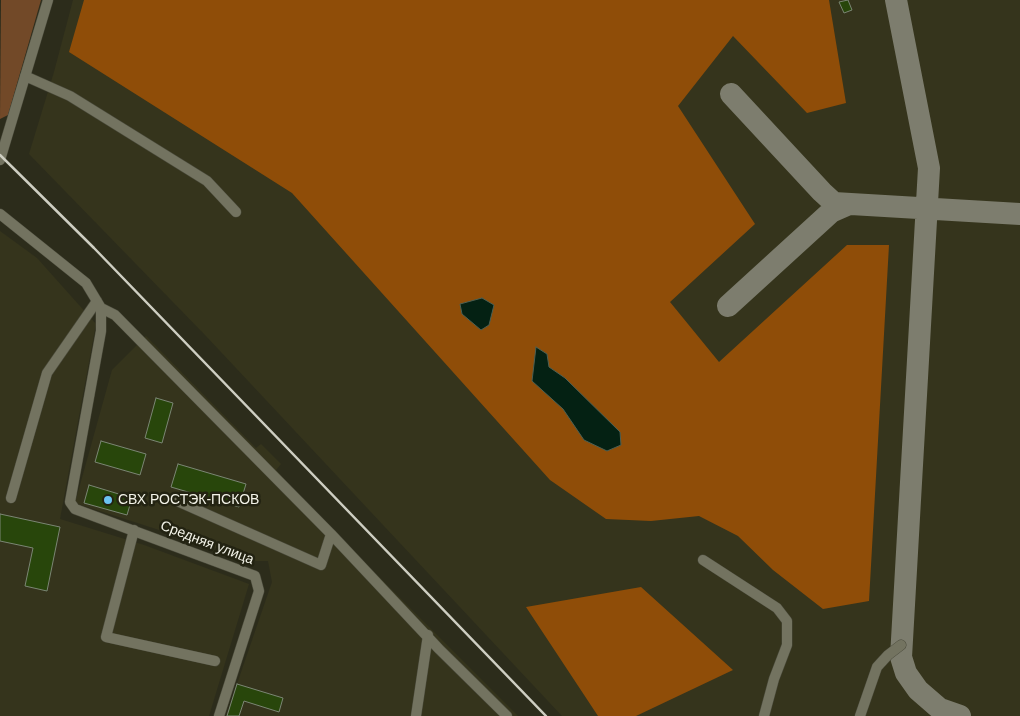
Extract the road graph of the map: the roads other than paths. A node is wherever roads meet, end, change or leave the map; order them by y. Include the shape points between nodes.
1 (48, 0) edge
2 (26, 76) junction
3 (0, 160) edge
4 (236, 212) dead end
5 (0, 214) edge
6 (99, 305) junction
7 (11, 498) dead end
8 (177, 501) dead end
9 (134, 530) junction
10 (331, 534) junction
11 (703, 560) dead end
12 (428, 635) junction
13 (901, 645) dead end
14 (215, 661) dead end
15 (219, 716) edge
16 (416, 716) edge
17 (507, 716) edge
18 (764, 716) edge
19 (860, 716) edge

1 - 2 street
2 - 3 street
2 - 4 street via 70,96 207,181
5 - 6 street via 86,282
6 - 7 street via 47,373
6 - 9 street, Средняя улица via 101,331 70,502 75,509
6 - 10 street via 115,315
8 - 10 street via 321,565
9 - 14 street via 106,637
9 - 15 street, Средняя улица via 255,576 259,591
10 - 12 street
11 - 18 street via 777,608 787,621 787,645
12 - 16 street
12 - 17 street
13 - 19 street via 877,667

